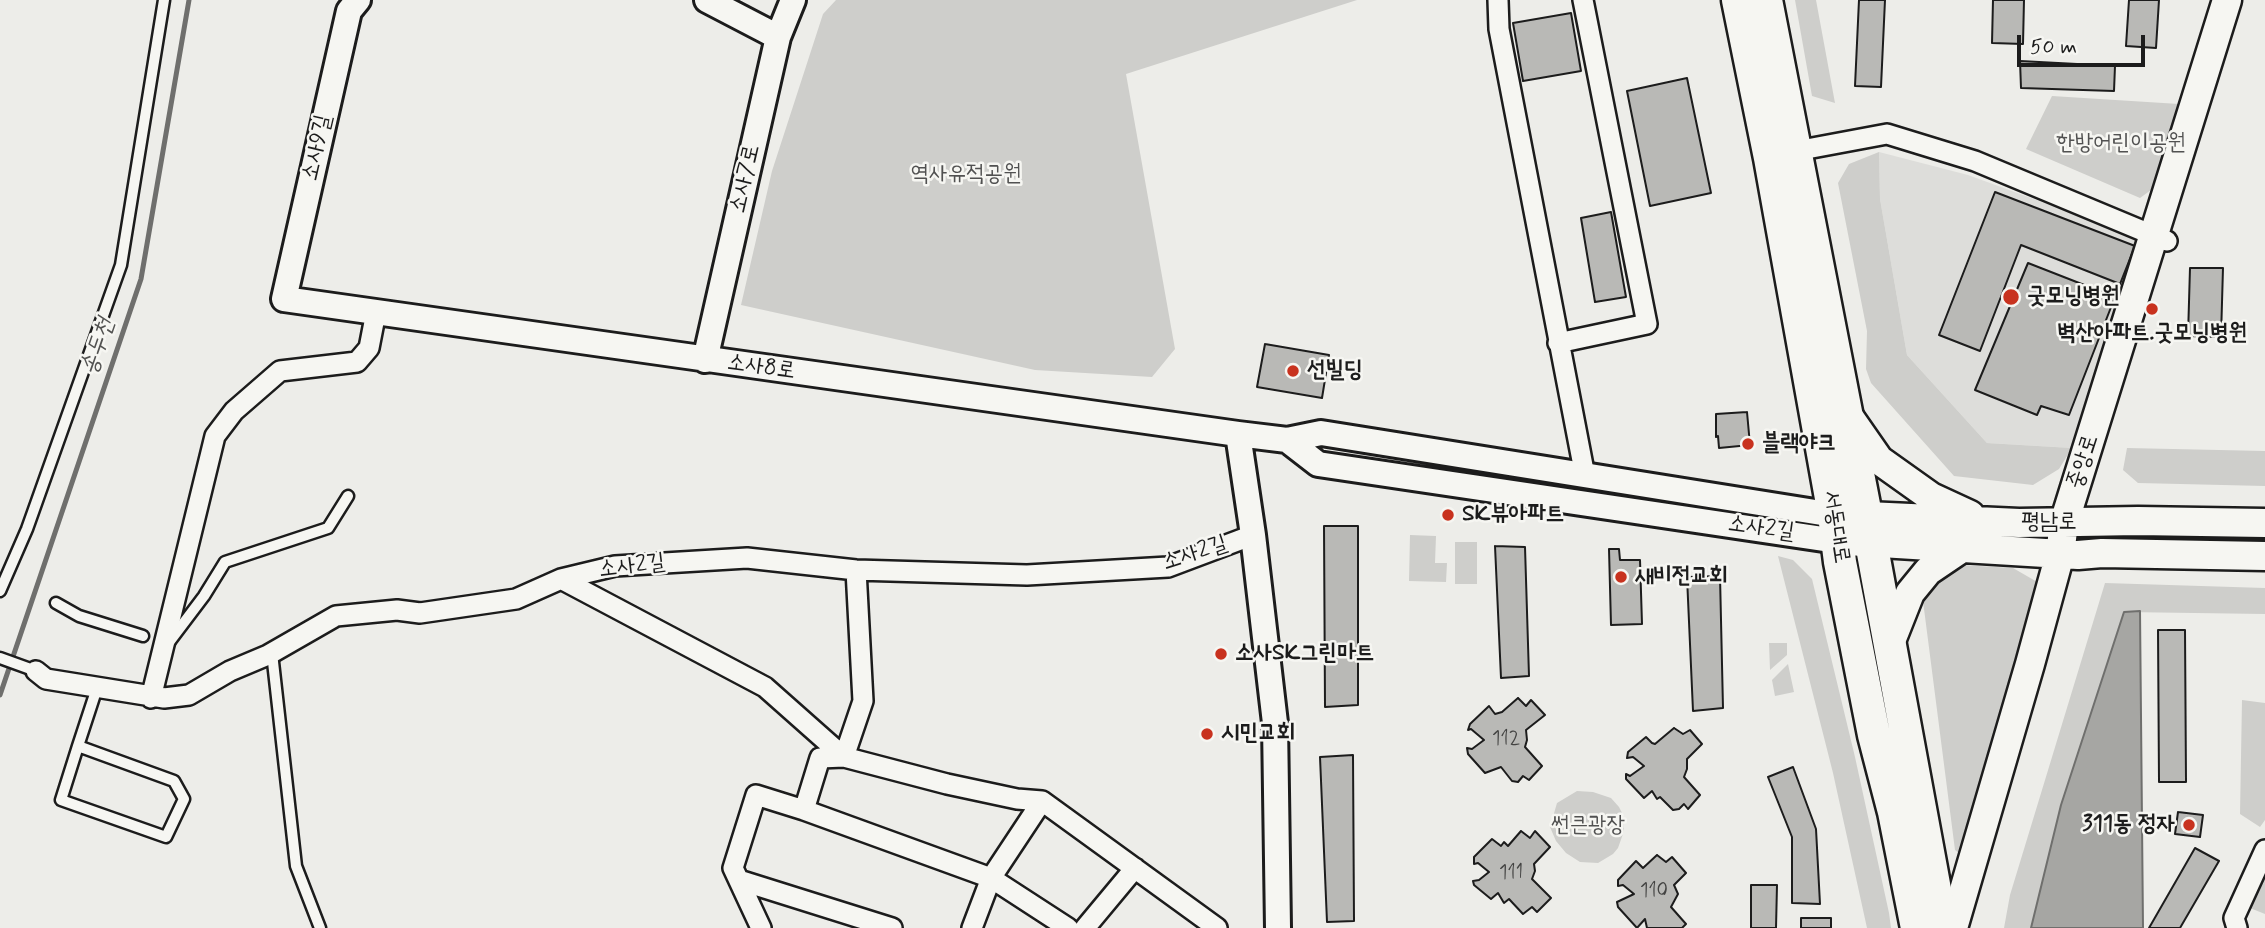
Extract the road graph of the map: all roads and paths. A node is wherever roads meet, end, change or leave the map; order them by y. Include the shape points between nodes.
1 (164, 0) edge
2 (358, 0) edge
3 (707, 0) edge
4 (793, 0) edge
5 (1498, 0) edge
6 (1583, 0) edge
7 (1738, 0) edge
8 (1766, 0) edge
9 (2227, 0) edge
10 (2239, 0) edge
11 (778, 37) junction
12 (1796, 151) junction
13 (2161, 238) junction
14 (284, 299) joint
15 (376, 312) junction
16 (1558, 343) junction
17 (705, 360) junction
18 (1846, 414) junction
19 (1238, 434) junction
20 (1286, 440) junction
21 (1585, 476) junction
22 (348, 496) dead end
23 (1985, 522) junction
24 (2073, 523) junction
25 (2265, 523) edge
26 (1836, 528) junction
27 (1868, 529) junction
28 (1253, 535) junction
29 (1962, 548) junction
30 (2069, 554) junction
31 (2265, 556) edge
32 (856, 570) junction
33 (561, 579) junction
34 (0, 591) edge
35 (56, 603) dead end
36 (143, 636) dead end
37 (1889, 646) junction
38 (272, 652) junction
39 (161, 653) junction
40 (0, 658) edge
41 (36, 671) joint
42 (97, 688) junction
43 (151, 698) junction
44 (78, 747) junction
45 (844, 757) junction
46 (1042, 801) junction
47 (804, 810) junction
48 (2265, 850) edge
49 (1135, 868) junction
50 (991, 878) junction
51 (739, 880) junction
52 (320, 928) edge
53 (761, 928) edge
54 (892, 928) edge
55 (972, 928) edge
56 (1068, 928) edge
57 (1085, 928) edge
58 (1217, 928) edge
59 (1278, 928) edge
60 (1917, 928) edge
61 (1942, 928) edge
62 (1953, 928) edge
63 (1971, 928) edge
64 (2237, 928) edge

1 - 34 lane via 121,265
2 - 14 street, 소사9길 via 349,11
3 - 11 street
4 - 11 street, 소사7로
5 - 16 street via 1499,29
6 - 16 street via 1647,324
7 - 26 main road, 서동대로
8 - 12 main road, 서동대로
9 - 13 main road, 중앙로
10 - 13 main road, 중앙로
11 - 17 street, 소사7로
12 - 13 street via 1886,134 1975,161
12 - 18 main road, 서동대로
13 - 24 main road, 중앙로
14 - 15 street, 소사8로
15 - 17 street, 소사8로
15 - 39 street via 369,348 357,362 280,372 234,411 215,436
16 - 21 street
17 - 19 street, 소사8로
18 - 23 main road via 1879,460 1931,497
18 - 27 main road, 서동대로
19 - 20 street, 소사8로
19 - 28 street, 소사2길
20 - 21 street, 소사2길 via 1321,433
20 - 26 street, 소사2길 via 1318,464
21 - 26 street, 소사2길
22 - 39 lane via 328,528 225,562
23 - 24 main road, 평남로
23 - 27 main road, 평남로
24 - 25 main road, 평남로
24 - 30 main road, 중앙로
26 - 27 main road, 평남로
26 - 60 main road, 서동대로 via 1874,735
27 - 29 main road, 평남로
27 - 37 main road, 서동대로
28 - 32 street, 소사2길 via 1168,567 1027,575
28 - 59 street, 소사2길 via 1275,723
29 - 30 main road, 평남로
29 - 37 main road via 1928,571 1910,593
30 - 31 main road, 평남로
30 - 62 main road, 중앙로
30 - 63 main road, 중앙로
32 - 33 street, 소사2길 via 747,558 615,566
32 - 45 street via 863,701
33 - 38 street, 소사2길 via 516,599 420,613 397,610 337,616
33 - 45 street via 765,687
35 - 36 lane via 79,616
37 - 61 main road, 서동대로
38 - 43 street, 소사2길 via 189,695
38 - 52 lane via 296,866
39 - 43 street
40 - 41 lane
41 - 42 street, 소사2길 via 46,679
42 - 43 street, 소사2길
42 - 44 lane
44 - 44 lane via 61,800 166,837 184,799 174,781
45 - 46 street via 947,784
45 - 47 street via 820,758
46 - 49 street
46 - 50 street
47 - 50 street
47 - 51 street via 756,795 733,868
48 - 64 street via 2234,918
49 - 57 street
49 - 58 street
50 - 55 street
50 - 56 street
51 - 53 street
51 - 54 street

